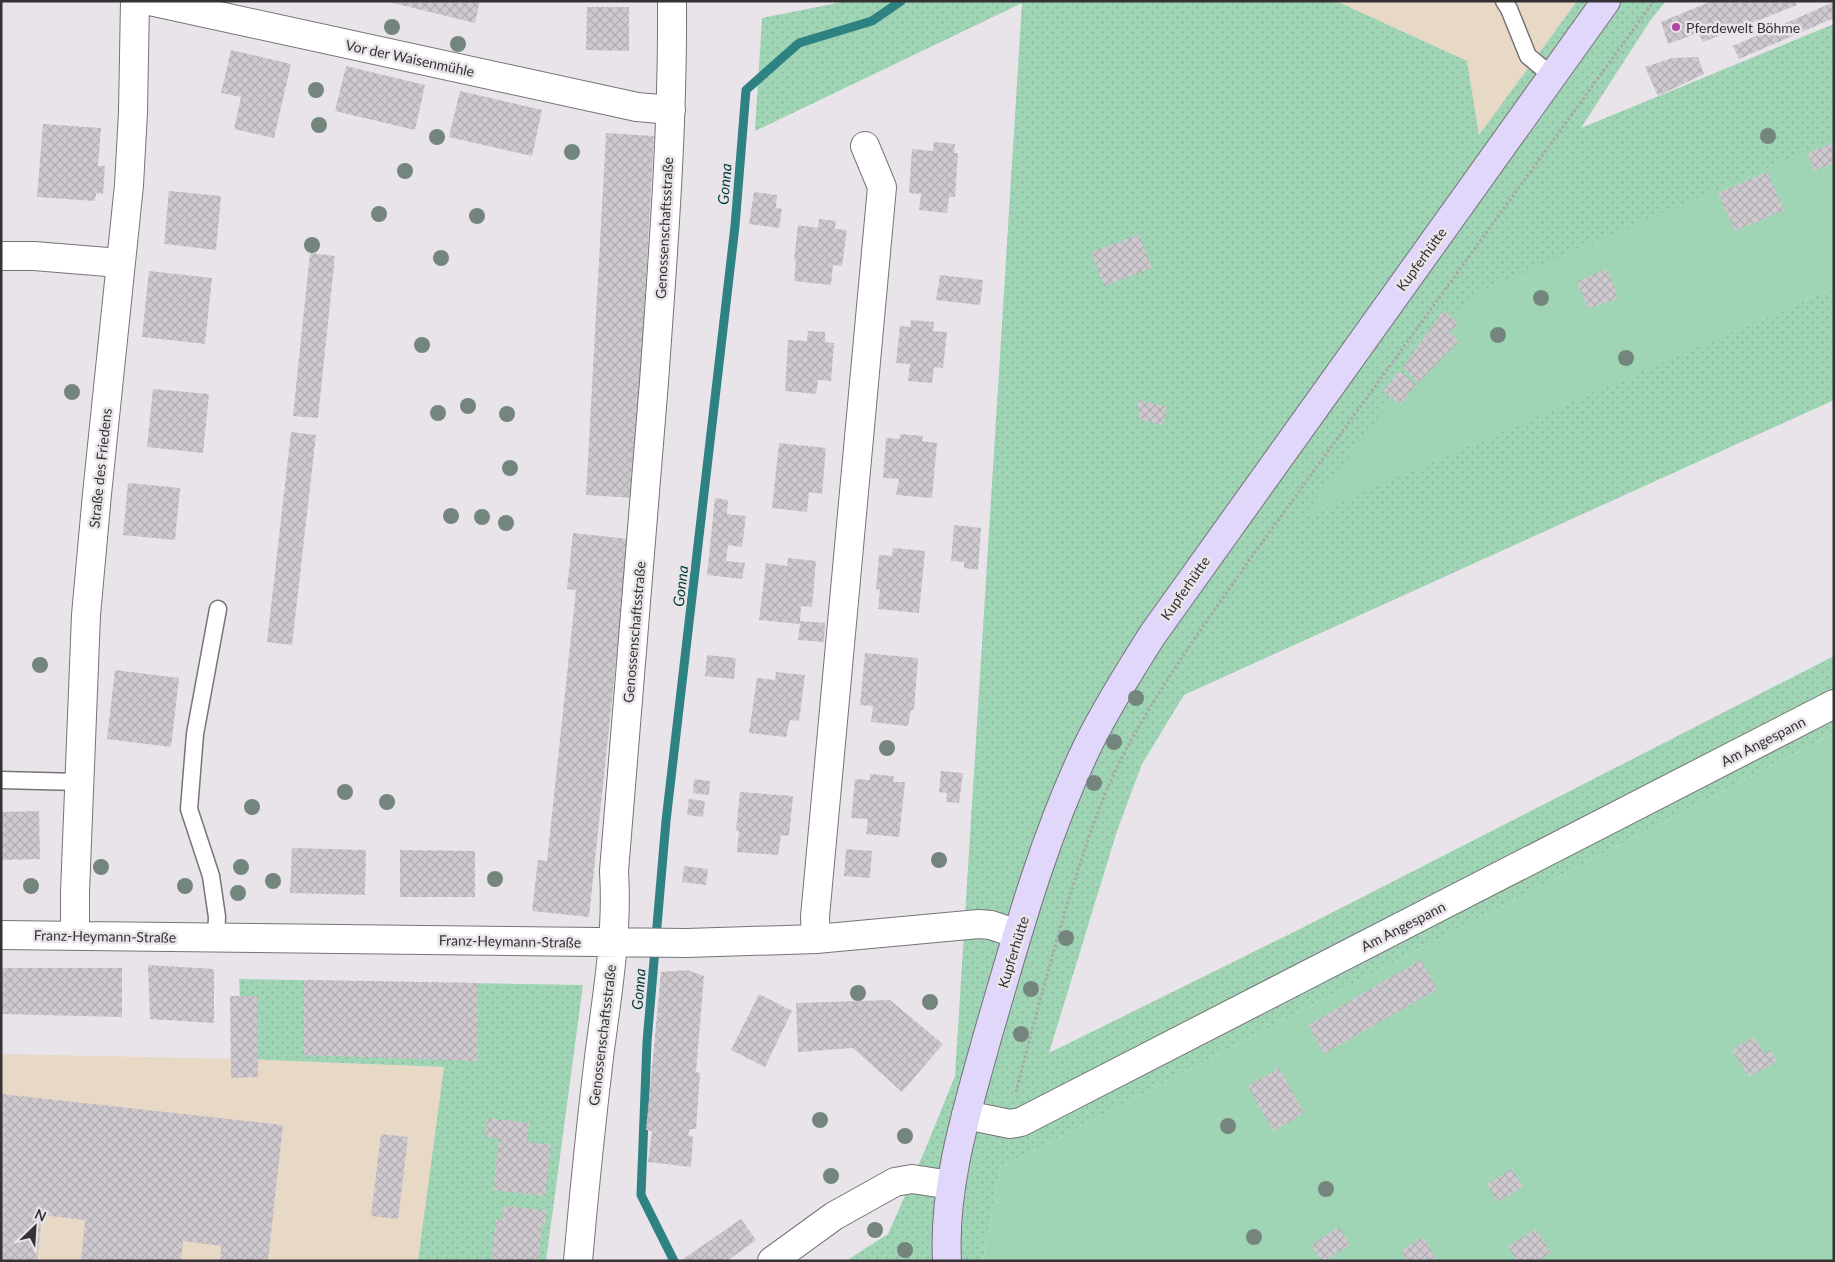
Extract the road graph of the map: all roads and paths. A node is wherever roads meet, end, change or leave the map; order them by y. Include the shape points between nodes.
1 (135, 1) edge
2 (150, 1) edge
3 (672, 1) edge
4 (1606, 1) edge
5 (1654, 1) edge
6 (1508, 3) edge
7 (1552, 76) junction
8 (671, 110) junction
9 (865, 146) dead end
10 (1, 256) edge
11 (120, 263) junction
12 (218, 609) dead end
13 (1834, 704) edge
14 (1, 780) edge
15 (79, 782) junction
16 (1017, 934) junction
17 (1, 935) edge
18 (75, 936) junction
19 (216, 938) junction
20 (816, 939) junction
21 (625, 943) junction
22 (966, 1115) junction
23 (1010, 1124) junction
24 (951, 1185) junction
25 (578, 1261) edge
26 (772, 1261) edge
27 (947, 1261) edge

1 - 11 street, Straße des Friedens via 129,185
2 - 8 street, Vor der Waisenmühle via 637,108
3 - 8 street, Genossenschaftsstraße
4 - 7 main road, Kupferhütte
5 - 23 path via 1188,647 1146,714 1120,762 1089,834 1046,972
6 - 7 lane via 1528,56
7 - 16 main road, Kupferhütte via 1142,652 1075,776
8 - 21 street, Genossenschaftsstraße via 643,528 614,871
9 - 20 street via 882,187 814,917
10 - 11 street
11 - 15 street, Straße des Friedens via 86,615
12 - 19 lane via 195,734 189,809 210,876 217,918
13 - 23 street, Am Angespann via 1021,1122
14 - 15 lane
15 - 18 street, Straße des Friedens
16 - 20 street, Franz-Heymann-Straße via 979,924
16 - 22 main road, Kupferhütte
17 - 18 street, Franz-Heymann-Straße
18 - 19 street, Franz-Heymann-Straße
19 - 21 street, Franz-Heymann-Straße
20 - 21 street, Franz-Heymann-Straße
21 - 25 street, Genossenschaftsstraße via 594,1102
22 - 23 street
22 - 24 main road, Kupferhütte
24 - 26 street via 912,1179 895,1182 834,1216
24 - 27 main road, Kupferhütte via 946,1217

